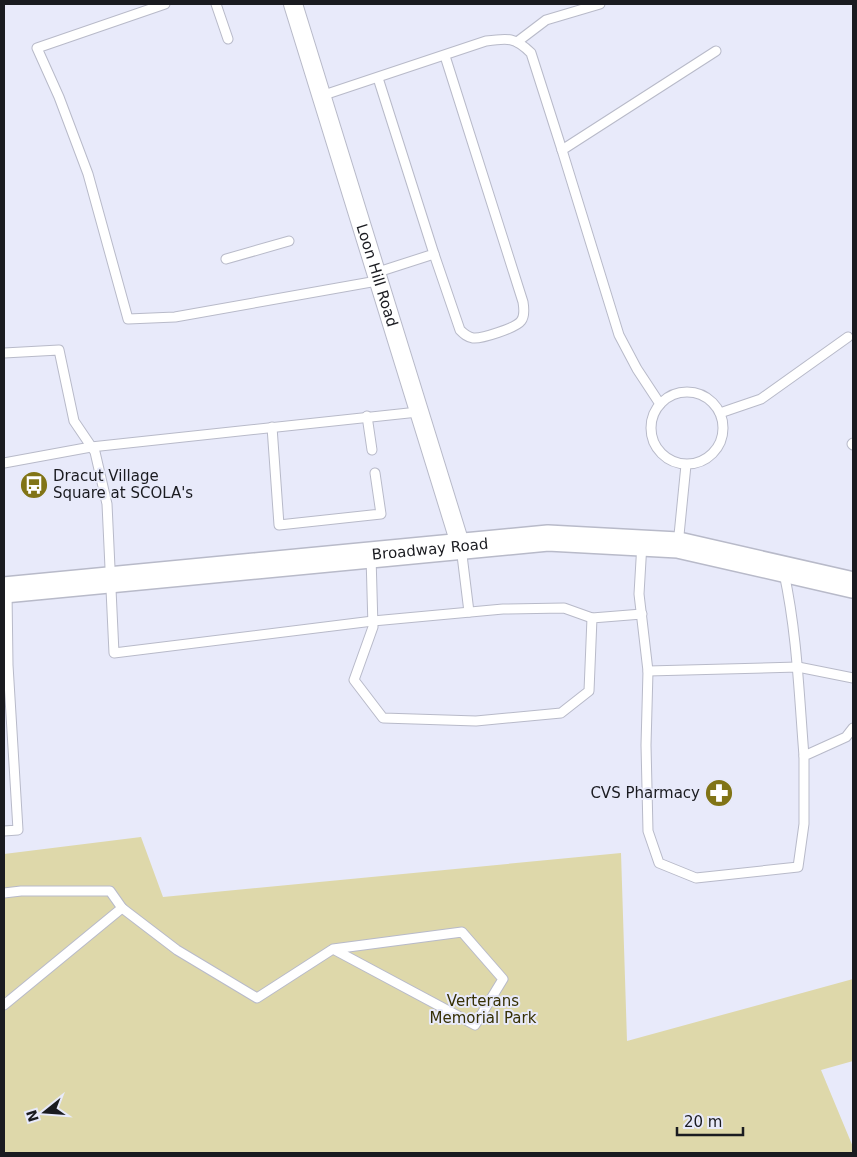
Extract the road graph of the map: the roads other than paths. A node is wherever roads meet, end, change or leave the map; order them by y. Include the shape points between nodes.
1 (165, 4) edge
2 (216, 4) edge
3 (293, 4) edge
4 (600, 4) edge
5 (228, 39) dead end
6 (517, 42) junction
7 (716, 51) dead end
8 (445, 56) junction
9 (378, 78) junction
10 (321, 96) junction
11 (562, 150) junction
12 (289, 241) dead end
13 (434, 254) junction
14 (226, 259) dead end
15 (376, 277) junction
16 (848, 337) dead end
17 (4, 353) edge
18 (660, 404) junction
19 (418, 412) junction
20 (720, 413) junction
21 (367, 416) junction
22 (272, 427) junction
23 (91, 447) junction
24 (372, 450) dead end
25 (4, 463) edge
26 (686, 465) junction
27 (375, 473) dead end
28 (642, 543) junction
29 (678, 545) junction
30 (460, 547) junction
31 (371, 555) junction
32 (784, 569) junction
33 (111, 581) junction
34 (853, 585) edge
35 (6, 590) edge
36 (469, 612) junction
37 (642, 614) junction
38 (592, 618) junction
39 (373, 622) junction
40 (6, 665) edge
41 (798, 667) junction
42 (648, 671) junction
43 (853, 678) edge
44 (853, 728) edge
45 (804, 756) junction
46 (4, 831) edge
47 (4, 893) edge
48 (122, 908) junction
49 (333, 949) junction
50 (4, 1005) edge

1 - 15 lane via 37,48 88,174 128,319 175,317
2 - 5 lane
3 - 10 street, Loon Hill Road
4 - 6 lane via 546,20
6 - 8 lane via 508,38 486,41
6 - 11 lane via 531,53
7 - 11 lane
8 - 9 lane
8 - 13 lane via 524,302 522,320 515,327 475,339 466,336 460,330
9 - 10 lane
9 - 13 lane
10 - 15 street, Loon Hill Road
11 - 18 lane via 619,335
12 - 14 lane
13 - 15 lane
15 - 19 street, Loon Hill Road
16 - 20 lane via 760,399
17 - 23 lane via 59,350 74,421
18 - 20 lane via 680,392 692,392 704,396
18 - 26 lane via 651,425 652,437 657,448 670,460
19 - 21 lane
19 - 30 street, Loon Hill Road
20 - 26 lane via 724,425 718,448 698,463
21 - 22 lane
21 - 24 lane
22 - 23 lane
22 - 27 lane via 279,525 381,514
23 - 25 lane
23 - 33 lane via 108,510
26 - 29 lane
28 - 29 main road, Broadway Road
28 - 30 main road, Broadway Road via 548,538
28 - 37 lane via 639,594
29 - 32 main road, Broadway Road
30 - 31 main road, Broadway Road
30 - 36 lane
31 - 33 main road, Broadway Road
31 - 39 lane
32 - 34 main road, Broadway Road
32 - 41 lane via 792,607
33 - 35 main road, Broadway Road
33 - 39 lane via 114,653
35 - 40 lane
36 - 38 lane via 564,608
36 - 39 lane
37 - 38 lane
37 - 42 lane
38 - 39 lane via 589,691 561,713 476,721 383,718 354,680
40 - 46 lane via 18,830
41 - 42 lane
41 - 43 lane
41 - 45 lane
42 - 45 lane via 648,831 659,863 696,878 798,867 804,824
44 - 45 lane via 846,737
47 - 48 lane via 110,891
48 - 49 lane via 177,950 257,998
48 - 50 lane
49 - 49 lane via 475,1025 503,978 462,932

